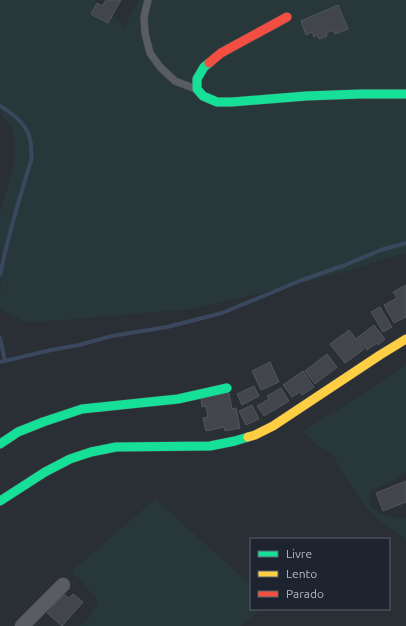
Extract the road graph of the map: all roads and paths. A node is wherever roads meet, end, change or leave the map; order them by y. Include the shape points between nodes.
1 (148, 0) edge
2 (287, 18) dead end
3 (197, 89) junction
4 (406, 94) edge
5 (406, 339) edge
6 (227, 388) dead end
7 (0, 444) edge
8 (0, 501) edge
9 (63, 585) dead end
10 (22, 626) edge

1 - 3 lane via 144,17 150,53 175,81
2 - 3 street via 221,53 204,67 197,79
3 - 4 street via 203,96 217,102 306,96
5 - 8 street via 273,426 255,435 210,446 116,447 91,452 51,469
6 - 7 street via 178,399 82,409 18,432
9 - 10 street

